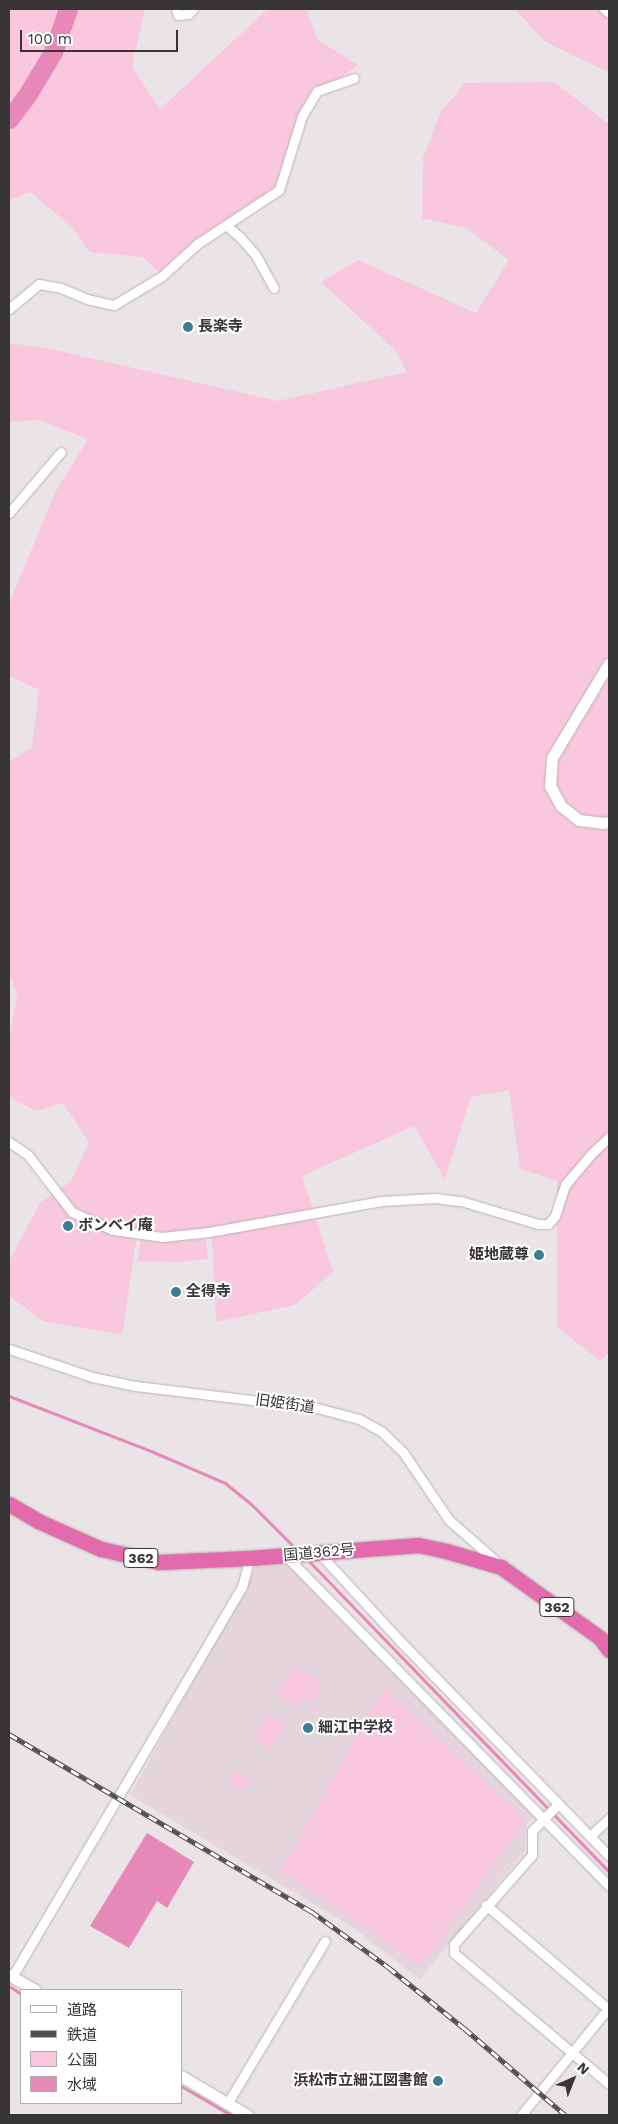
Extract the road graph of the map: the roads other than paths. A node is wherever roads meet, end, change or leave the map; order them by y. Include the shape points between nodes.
1 (176, 9) edge
2 (193, 9) edge
3 (604, 9) edge
4 (609, 13) edge
5 (354, 78) dead end
6 (226, 225) junction
7 (274, 288) dead end
8 (9, 309) edge
9 (61, 452) dead end
10 (9, 513) edge
11 (609, 663) edge
12 (609, 822) edge
13 (609, 1137) edge
14 (9, 1142) edge
15 (9, 1350) edge
16 (9, 1504) edge
17 (318, 1552) junction
18 (284, 1555) junction
19 (250, 1558) junction
20 (501, 1566) junction
21 (609, 1650) edge
22 (558, 1804) junction
23 (609, 1818) edge
24 (544, 1819) junction
25 (590, 1836) junction
26 (609, 1856) edge
27 (609, 1886) edge
28 (486, 1905) junction
29 (326, 1941) dead end
30 (10, 1976) edge
31 (33, 1989) edge
32 (608, 2008) edge
33 (572, 2052) junction
34 (182, 2077) edge
35 (609, 2084) edge
36 (227, 2104) junction
37 (247, 2115) edge
38 (521, 2115) edge

1 - 2 street via 178,15 188,14
3 - 4 street
5 - 6 street via 317,91 302,116 278,190
6 - 7 street via 255,254
6 - 8 street via 197,244 162,276 114,305 39,284
9 - 10 street
11 - 12 street via 552,758 550,786 560,806 579,820
13 - 14 street via 565,1185 555,1216 548,1224 538,1224 461,1201 436,1198 381,1201 209,1232 162,1237 114,1230 72,1212 28,1155
15 - 20 street, 旧姫街道 via 92,1377 317,1408 359,1419 381,1431 403,1452 449,1520
16 - 19 highway, 国道362号 / 362 via 38,1521 101,1549 160,1562
17 - 18 highway, 国道362号 / 362
17 - 20 highway, 国道362号 / 362 via 418,1545
17 - 22 street
18 - 19 highway, 国道362号 / 362
18 - 24 street
19 - 30 street via 242,1587
20 - 21 highway, 国道362号 / 362 via 600,1638
22 - 24 street
22 - 25 street
23 - 25 street
24 - 27 street
24 - 28 street via 532,1832 532,1855
25 - 26 street
28 - 32 street
28 - 33 street via 454,1944 454,1953
29 - 36 street
30 - 31 street
32 - 33 street
33 - 35 street
33 - 38 street
34 - 36 street
36 - 37 street

